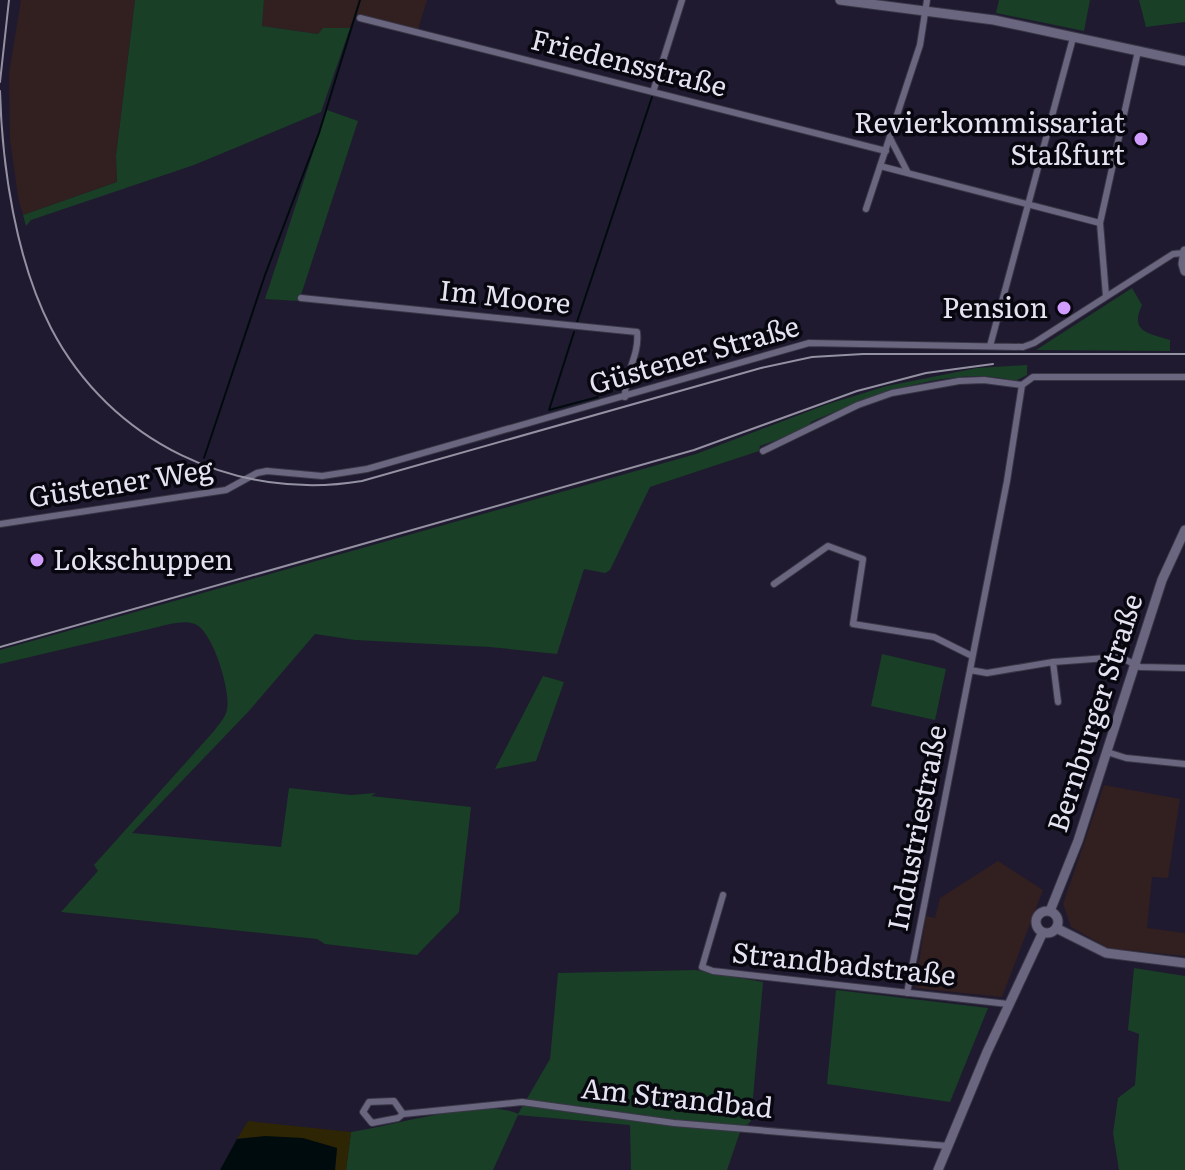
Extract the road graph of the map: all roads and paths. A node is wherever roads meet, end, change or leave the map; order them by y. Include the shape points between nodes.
1 (682, 0) edge
2 (840, 0) edge
3 (927, 5) edge
4 (360, 18) dead end
5 (1073, 38) junction
6 (1138, 51) junction
7 (1185, 61) edge
8 (653, 92) junction
9 (890, 138) junction
10 (886, 151) junction
11 (880, 166) junction
12 (908, 173) junction
13 (1028, 205) junction
14 (866, 209) dead end
15 (1100, 223) junction
16 (1185, 252) edge
17 (1185, 271) edge
18 (1106, 296) junction
19 (301, 298) dead end
20 (990, 346) junction
21 (1185, 377) edge
22 (1022, 385) junction
23 (625, 397) junction
24 (763, 451) dead end
25 (246, 479) joint
26 (0, 524) edge
27 (1185, 530) edge
28 (774, 584) dead end
29 (972, 656) junction
30 (1053, 662) junction
31 (1136, 665) junction
32 (1185, 668) edge
33 (970, 670) junction
34 (1058, 702) dead end
35 (1107, 752) junction
36 (1185, 764) edge
37 (723, 895) dead end
38 (1050, 911) junction
39 (1056, 928) junction
40 (1043, 932) junction
41 (1185, 963) edge
42 (907, 993) junction
43 (1008, 1004) junction
44 (403, 1114) junction
45 (948, 1146) junction
46 (938, 1170) edge

1 - 8 street
2 - 3 main road
3 - 5 main road
3 - 9 street
4 - 8 street, Friedensstraße
5 - 6 main road
5 - 13 street
6 - 7 main road
6 - 15 street
8 - 10 street, Friedensstraße
9 - 10 street
9 - 12 street
10 - 11 street
11 - 12 street
11 - 14 street
12 - 13 street
13 - 15 street
13 - 20 street
15 - 18 street
16 - 17 main road
16 - 18 street, Güstener Straße via 1173,254
18 - 20 street, Güstener Straße via 1034,343
19 - 23 street, Im Moore via 637,332 639,344 624,383
20 - 23 street, Güstener Straße via 809,343
21 - 22 street via 1033,377
22 - 24 street via 959,381 892,393
22 - 29 street, Industriestraße
23 - 25 street, Güstener Straße via 367,469 322,476 267,471
25 - 26 street, Güstener Weg via 226,490
27 - 31 main road, Bernburger Straße via 1162,580
28 - 29 street via 828,546 863,559 853,624 934,637
29 - 33 street, Industriestraße
30 - 31 street via 1120,657
30 - 33 street via 987,673
30 - 34 street
31 - 32 street
31 - 35 main road, Bernburger Straße
33 - 42 street, Industriestraße
35 - 36 street
35 - 38 main road, Bernburger Straße
37 - 42 street, Strandbadstraße via 702,967
38 - 39 main road via 1058,918
38 - 40 main road via 1037,917
39 - 40 main road
39 - 41 main road via 1106,953
40 - 43 main road
42 - 43 street, Strandbadstraße
43 - 45 main road
44 - 44 street, Am Strandbad via 372,1123 363,1112 369,1102 394,1101
44 - 45 street, Am Strandbad via 522,1102 674,1123
45 - 46 main road

